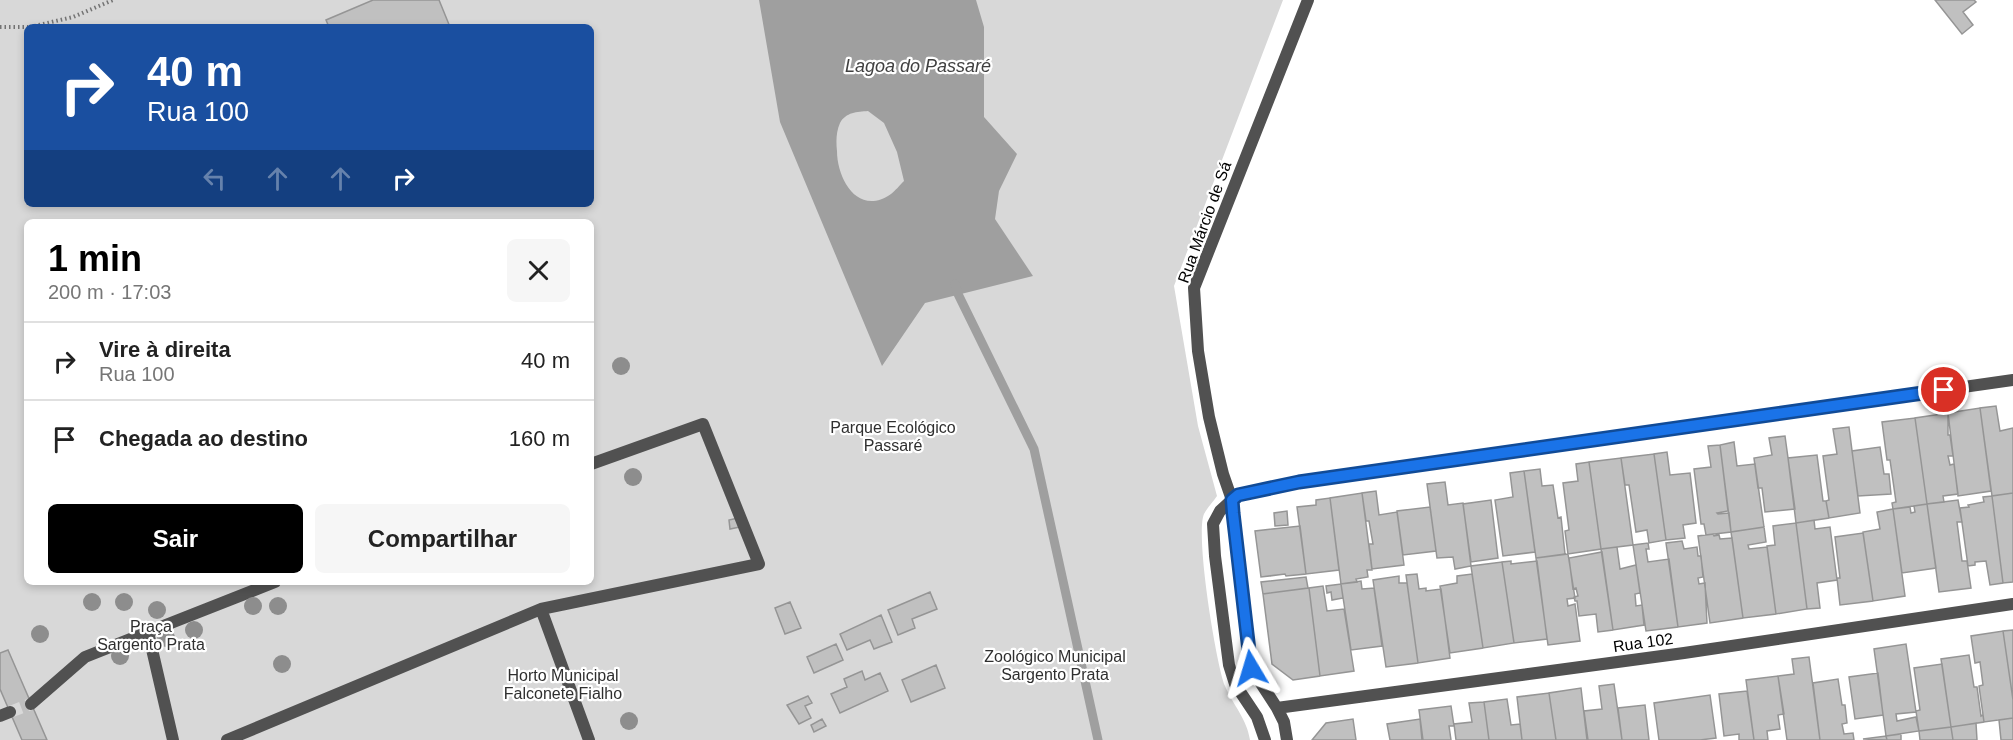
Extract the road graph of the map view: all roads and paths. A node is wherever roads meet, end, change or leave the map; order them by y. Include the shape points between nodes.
1 (113, 0) edge
2 (1308, 0) edge
3 (42, 24) edge
4 (0, 27) edge
5 (24, 27) edge
6 (2013, 380) edge
7 (594, 463) edge
8 (1232, 500) junction
9 (267, 585) edge
10 (2013, 604) edge
11 (541, 609) junction
12 (148, 632) junction
13 (31, 704) tunnel mouth
14 (1276, 708) junction
15 (173, 740) edge
16 (227, 740) edge
17 (589, 740) edge
18 (1265, 740) edge
19 (1287, 740) edge

1 - 3 path via 73,17
2 - 8 street, Rua Márcio de Sá via 1194,288 1198,351 1209,417
4 - 5 path
6 - 8 street via 1299,482 1246,493
7 - 11 street via 703,424 759,564
8 - 14 street, Rua Márcio de Sá via 1251,668
8 - 18 street via 1213,524 1229,665 1234,684 1257,717
9 - 12 street
10 - 14 street, Rua 102
11 - 16 street
11 - 17 street
12 - 13 street via 85,657
12 - 15 street
14 - 19 street, Rua Márcio de Sá via 1284,722

